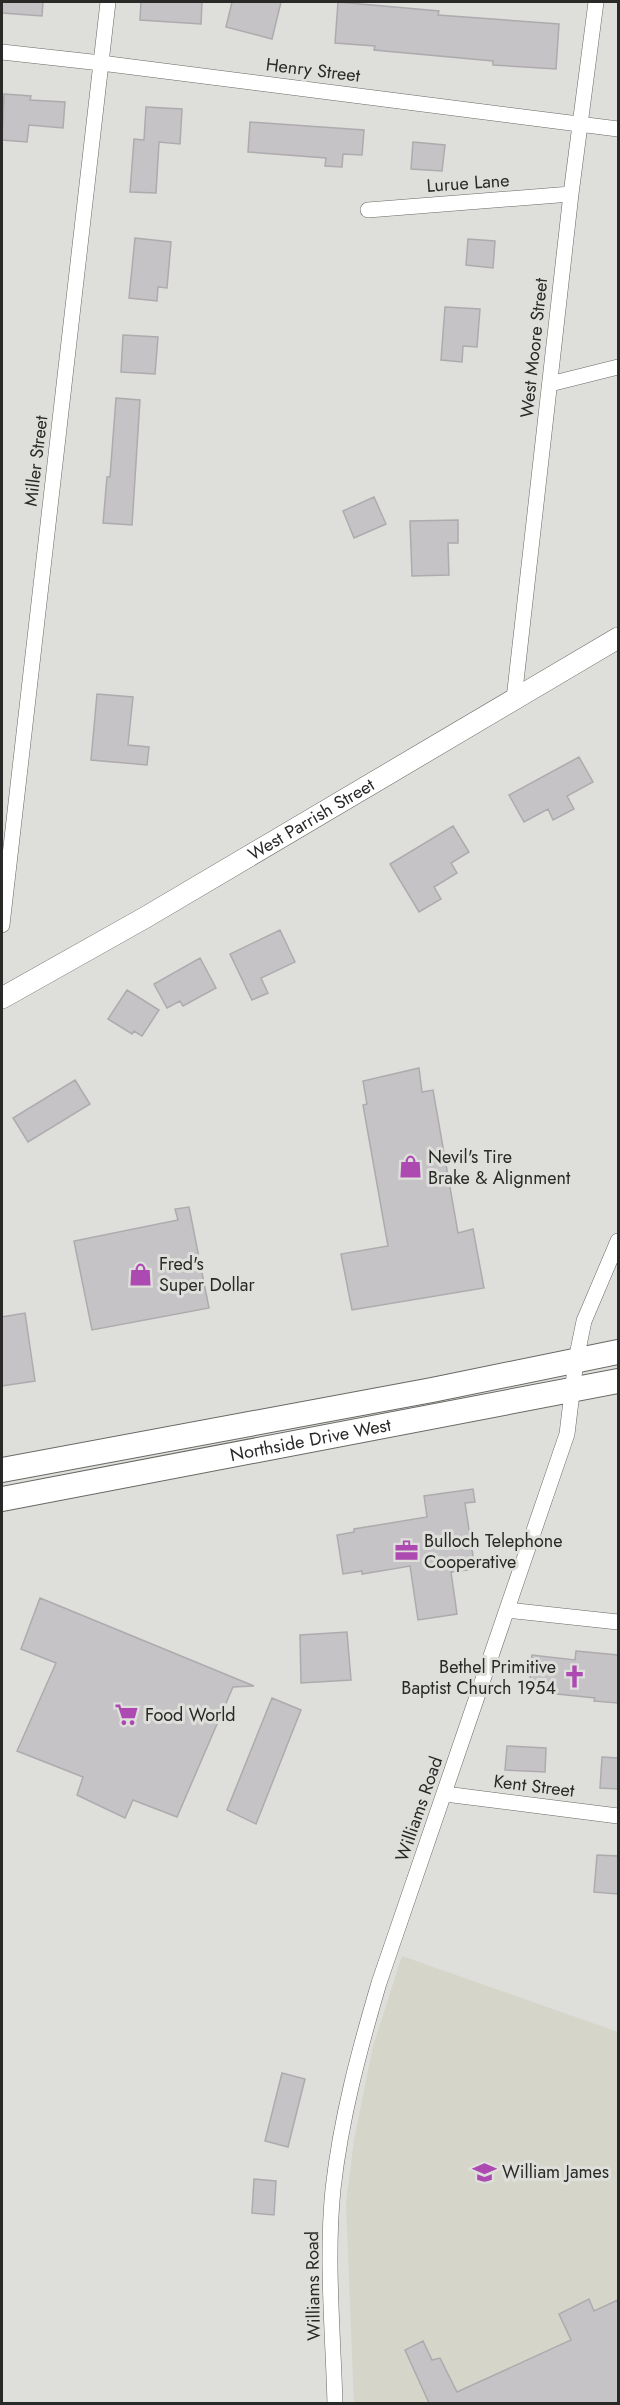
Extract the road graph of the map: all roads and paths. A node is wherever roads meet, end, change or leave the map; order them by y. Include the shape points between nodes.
1 (108, 2) edge
2 (596, 2) edge
3 (2, 52) edge
4 (101, 63) junction
5 (581, 124) junction
6 (618, 129) edge
7 (571, 194) junction
8 (368, 210) dead end
9 (618, 367) edge
10 (550, 384) junction
11 (618, 638) edge
12 (514, 699) junction
13 (2, 925) edge
14 (2, 998) edge
15 (618, 1241) edge
16 (618, 1352) edge
17 (576, 1360) junction
18 (618, 1381) edge
19 (572, 1389) junction
20 (2, 1470) edge
21 (2, 1499) edge
22 (507, 1610) junction
23 (618, 1622) edge
24 (445, 1794) junction
25 (618, 1816) edge
26 (335, 2403) edge

1 - 4 street, Miller Street
2 - 5 street, West Moore Street
3 - 4 street, Henry Street
4 - 5 street, Henry Street
4 - 13 street, Miller Street
5 - 6 street, Henry Street
5 - 7 street, West Moore Street
7 - 8 street, Lurue Lane
7 - 10 street, West Moore Street
9 - 10 street
10 - 12 street, West Moore Street
11 - 12 street, West Parrish Street
12 - 14 street, West Parrish Street
15 - 17 street, Williams Road via 584,1321
16 - 17 main road, Northside Drive West
17 - 19 street, Williams Road
17 - 20 main road, Northside Drive West
18 - 19 main road, Northside Drive West
19 - 21 main road, Northside Drive West
19 - 22 street, Williams Road via 567,1434
22 - 23 street
22 - 24 street, Williams Road
24 - 25 street, Kent Street
24 - 26 street, Williams Road via 378,1989 356,2061 344,2122 333,2189 330,2253

